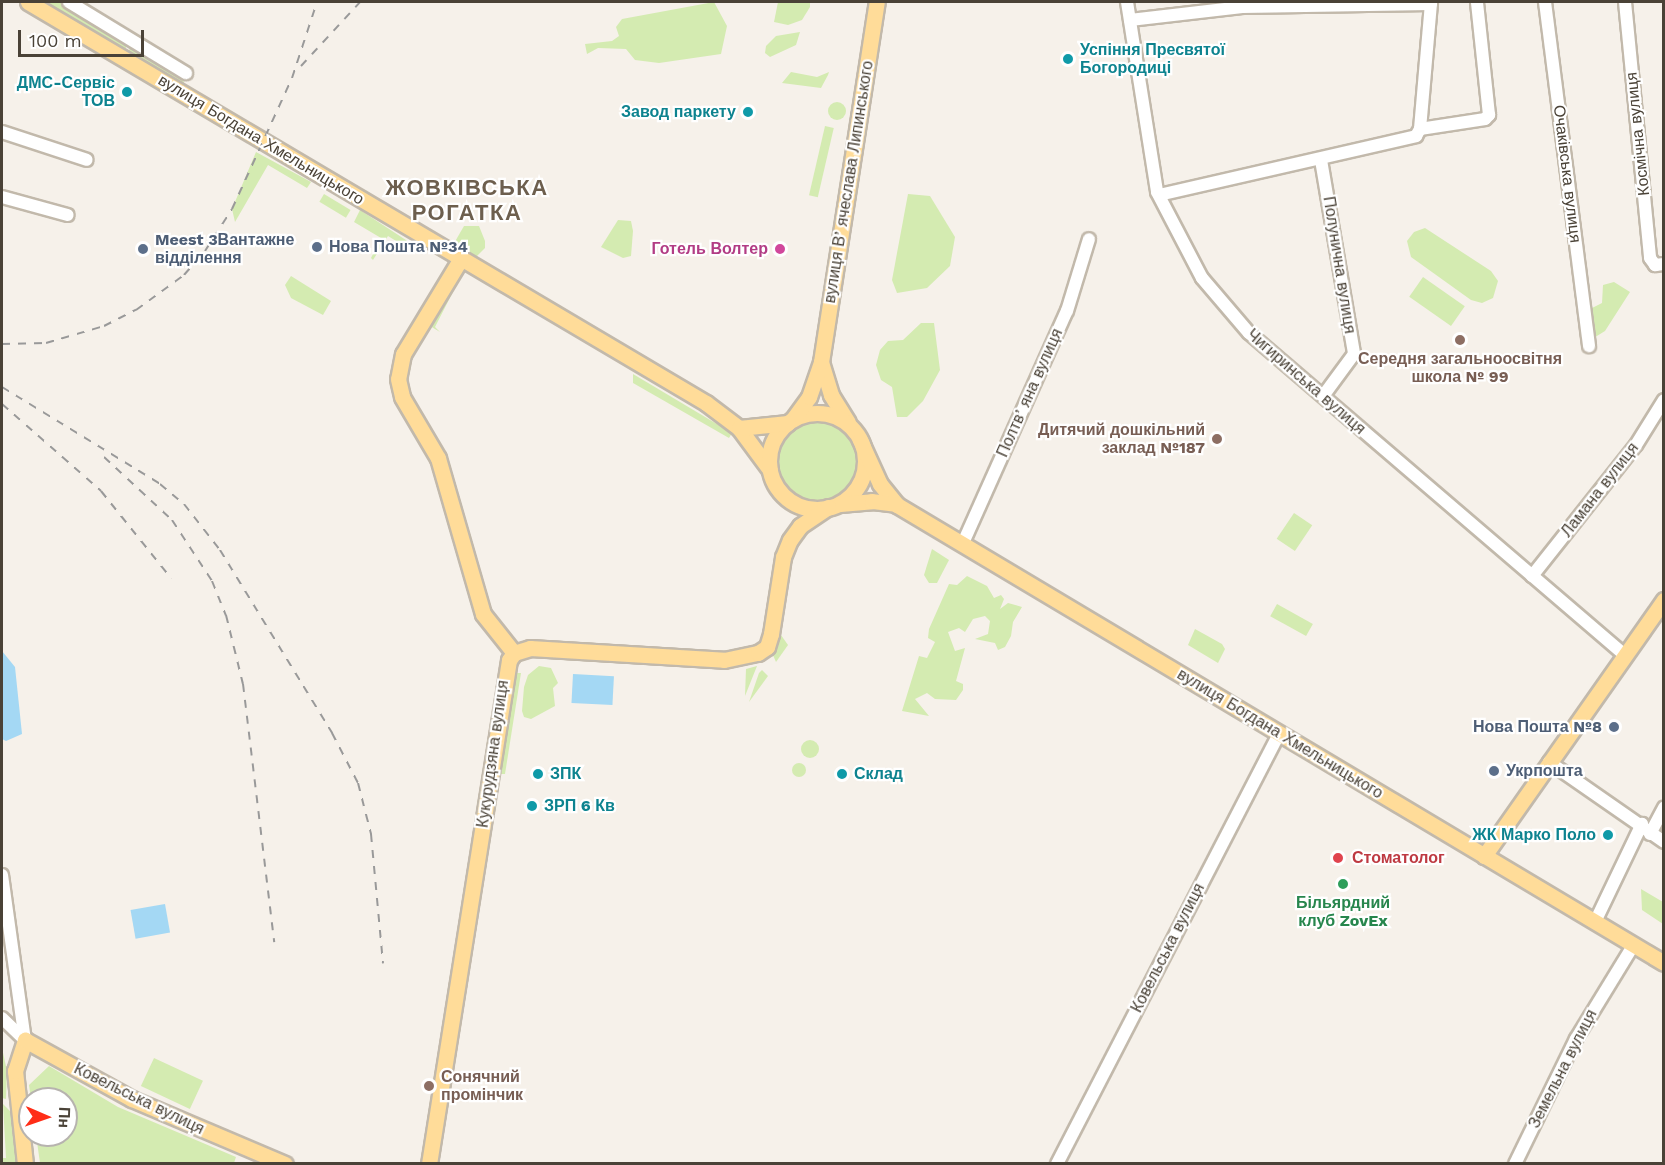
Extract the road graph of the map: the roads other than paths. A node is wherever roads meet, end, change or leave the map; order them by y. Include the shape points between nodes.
1 (69, 2) edge
2 (877, 2) edge
3 (1127, 2) edge
4 (1477, 2) edge
5 (1545, 2) edge
6 (1625, 2) edge
7 (33, 3) edge
8 (1431, 3) edge
9 (1130, 20) junction
10 (186, 73) dead end
11 (1420, 129) junction
12 (2, 132) edge
13 (87, 160) dead end
14 (1321, 160) junction
15 (1159, 195) junction
16 (2, 197) edge
17 (68, 215) dead end
18 (1089, 239) dead end
19 (460, 261) junction
20 (1659, 264) edge
21 (1589, 346) dead end
22 (821, 362) junction
23 (1323, 396) junction
24 (1664, 400) edge
25 (791, 421) junction
26 (851, 427) junction
27 (739, 428) junction
28 (860, 440) junction
29 (770, 470) junction
30 (896, 504) junction
31 (832, 506) junction
32 (963, 543) junction
33 (1532, 576) junction
34 (1664, 600) edge
35 (514, 653) junction
36 (1624, 656) junction
37 (1279, 733) junction
38 (1549, 762) junction
39 (1664, 808) edge
40 (1646, 829) junction
41 (1664, 842) edge
42 (1485, 856) junction
43 (2, 875) edge
44 (1594, 922) junction
45 (1633, 946) junction
46 (1664, 963) edge
47 (2, 1018) edge
48 (25, 1040) junction
49 (25, 1164) edge
50 (285, 1164) edge
51 (429, 1164) edge
52 (1058, 1164) edge
53 (1515, 1164) edge

1 - 10 street
2 - 22 main road, вулиця Вʼячеслава Липинського
3 - 9 street, Чигиринська вулиця
4 - 11 street via 1489,115 1485,119
5 - 21 street, Очаківська вулиця
6 - 20 street, Космічна вулиця via 1650,258
7 - 19 main road, вулиця Богдана Хмельницького
8 - 9 street via 1242,7
8 - 11 street
9 - 15 street, Чигиринська вулиця
11 - 14 street via 1416,136
12 - 13 street
14 - 15 street
14 - 23 street, Полунична вулиця via 1353,354
15 - 23 street, Чигиринська вулиця via 1202,278 1223,305 1249,333
16 - 17 street
18 - 32 street, Полтвʼяна вулиця via 1067,310
19 - 27 main road, вулиця Богдана Хмельницького via 650,368
19 - 35 main road via 403,354 398,379 402,397 438,458 483,614
22 - 25 main road, вулиця Вʼячеслава Липинського via 809,397
22 - 26 main road, вулиця Вʼячеслава Липинського via 831,394
23 - 33 street, Чигиринська вулиця
24 - 33 street, Ламана вулиця via 1636,446
25 - 26 main road via 824,413
25 - 27 main road
25 - 29 main road via 775,439
26 - 28 main road
27 - 29 main road, вулиця Богдана Хмельницького
28 - 30 main road, вулиця Богдана Хмельницького via 880,484
28 - 31 main road via 865,462 859,483
29 - 31 main road via 777,487 794,503
30 - 31 main road, вулиця Богдана Хмельницького via 872,501
30 - 32 main road, вулиця Богдана Хмельницького
31 - 35 main road via 800,526 790,540 783,557 771,634 767,646 758,652 724,660 530,648
32 - 37 main road, вулиця Богдана Хмельницького
33 - 36 street, Чигиринська вулиця
34 - 36 main road
35 - 51 main road, Кукурудзяна вулиця via 506,669
36 - 38 main road
37 - 42 main road, вулиця Богдана Хмельницького
37 - 52 street, Ковельська вулиця
38 - 40 street
38 - 42 main road
39 - 40 street
40 - 41 street
40 - 44 street
42 - 44 main road, вулиця Богдана Хмельницького
43 - 48 street
44 - 45 main road, вулиця Богдана Хмельницького
45 - 46 main road, вулиця Богдана Хмельницького
45 - 53 street, Земельна вулиця via 1576,1039
47 - 48 street, Ковельська вулиця
48 - 49 main road via 15,1071
48 - 50 main road, Ковельська вулиця via 132,1099

